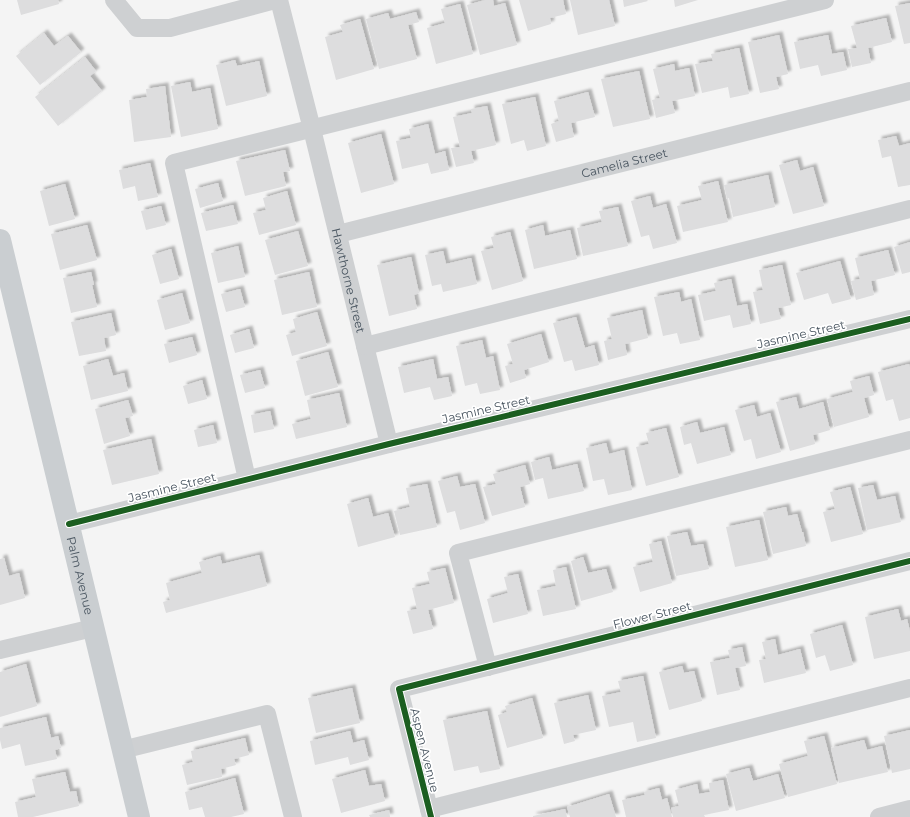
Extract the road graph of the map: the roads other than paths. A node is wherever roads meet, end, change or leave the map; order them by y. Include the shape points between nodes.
1 (114, 0) edge
2 (275, 0) edge
3 (279, 0) edge
4 (825, 0) edge
5 (910, 91) edge
6 (311, 123) junction
7 (910, 209) edge
8 (338, 234) junction
9 (0, 240) edge
10 (910, 319) edge
11 (365, 346) junction
12 (910, 440) edge
13 (389, 444) junction
14 (247, 479) junction
15 (68, 524) junction
16 (910, 561) edge
17 (93, 628) junction
18 (0, 650) edge
19 (488, 667) junction
20 (910, 688) edge
21 (399, 689) joint
22 (122, 750) junction
23 (910, 809) edge
24 (430, 813) edge
25 (139, 817) edge
26 (293, 817) edge
27 (879, 817) edge

1 - 2 street via 137,28 170,28
3 - 6 street, Hawthorne Street
4 - 6 street
5 - 8 street, Camelia Street
6 - 8 street, Hawthorne Street
6 - 14 street via 174,162
7 - 11 street
8 - 11 street, Hawthorne Street
9 - 15 main road, Palm Avenue
10 - 13 street, Jasmine Street
11 - 13 street, Hawthorne Street
12 - 19 street via 458,553
13 - 14 street, Jasmine Street
14 - 15 street, Jasmine Street
15 - 17 main road, Palm Avenue
16 - 19 street, Flower Street
17 - 18 street
17 - 22 main road, Palm Avenue
19 - 21 street, Flower Street
20 - 24 street
21 - 24 street, Aspen Avenue
22 - 25 main road, Palm Avenue
22 - 26 street via 267,714
23 - 27 street

